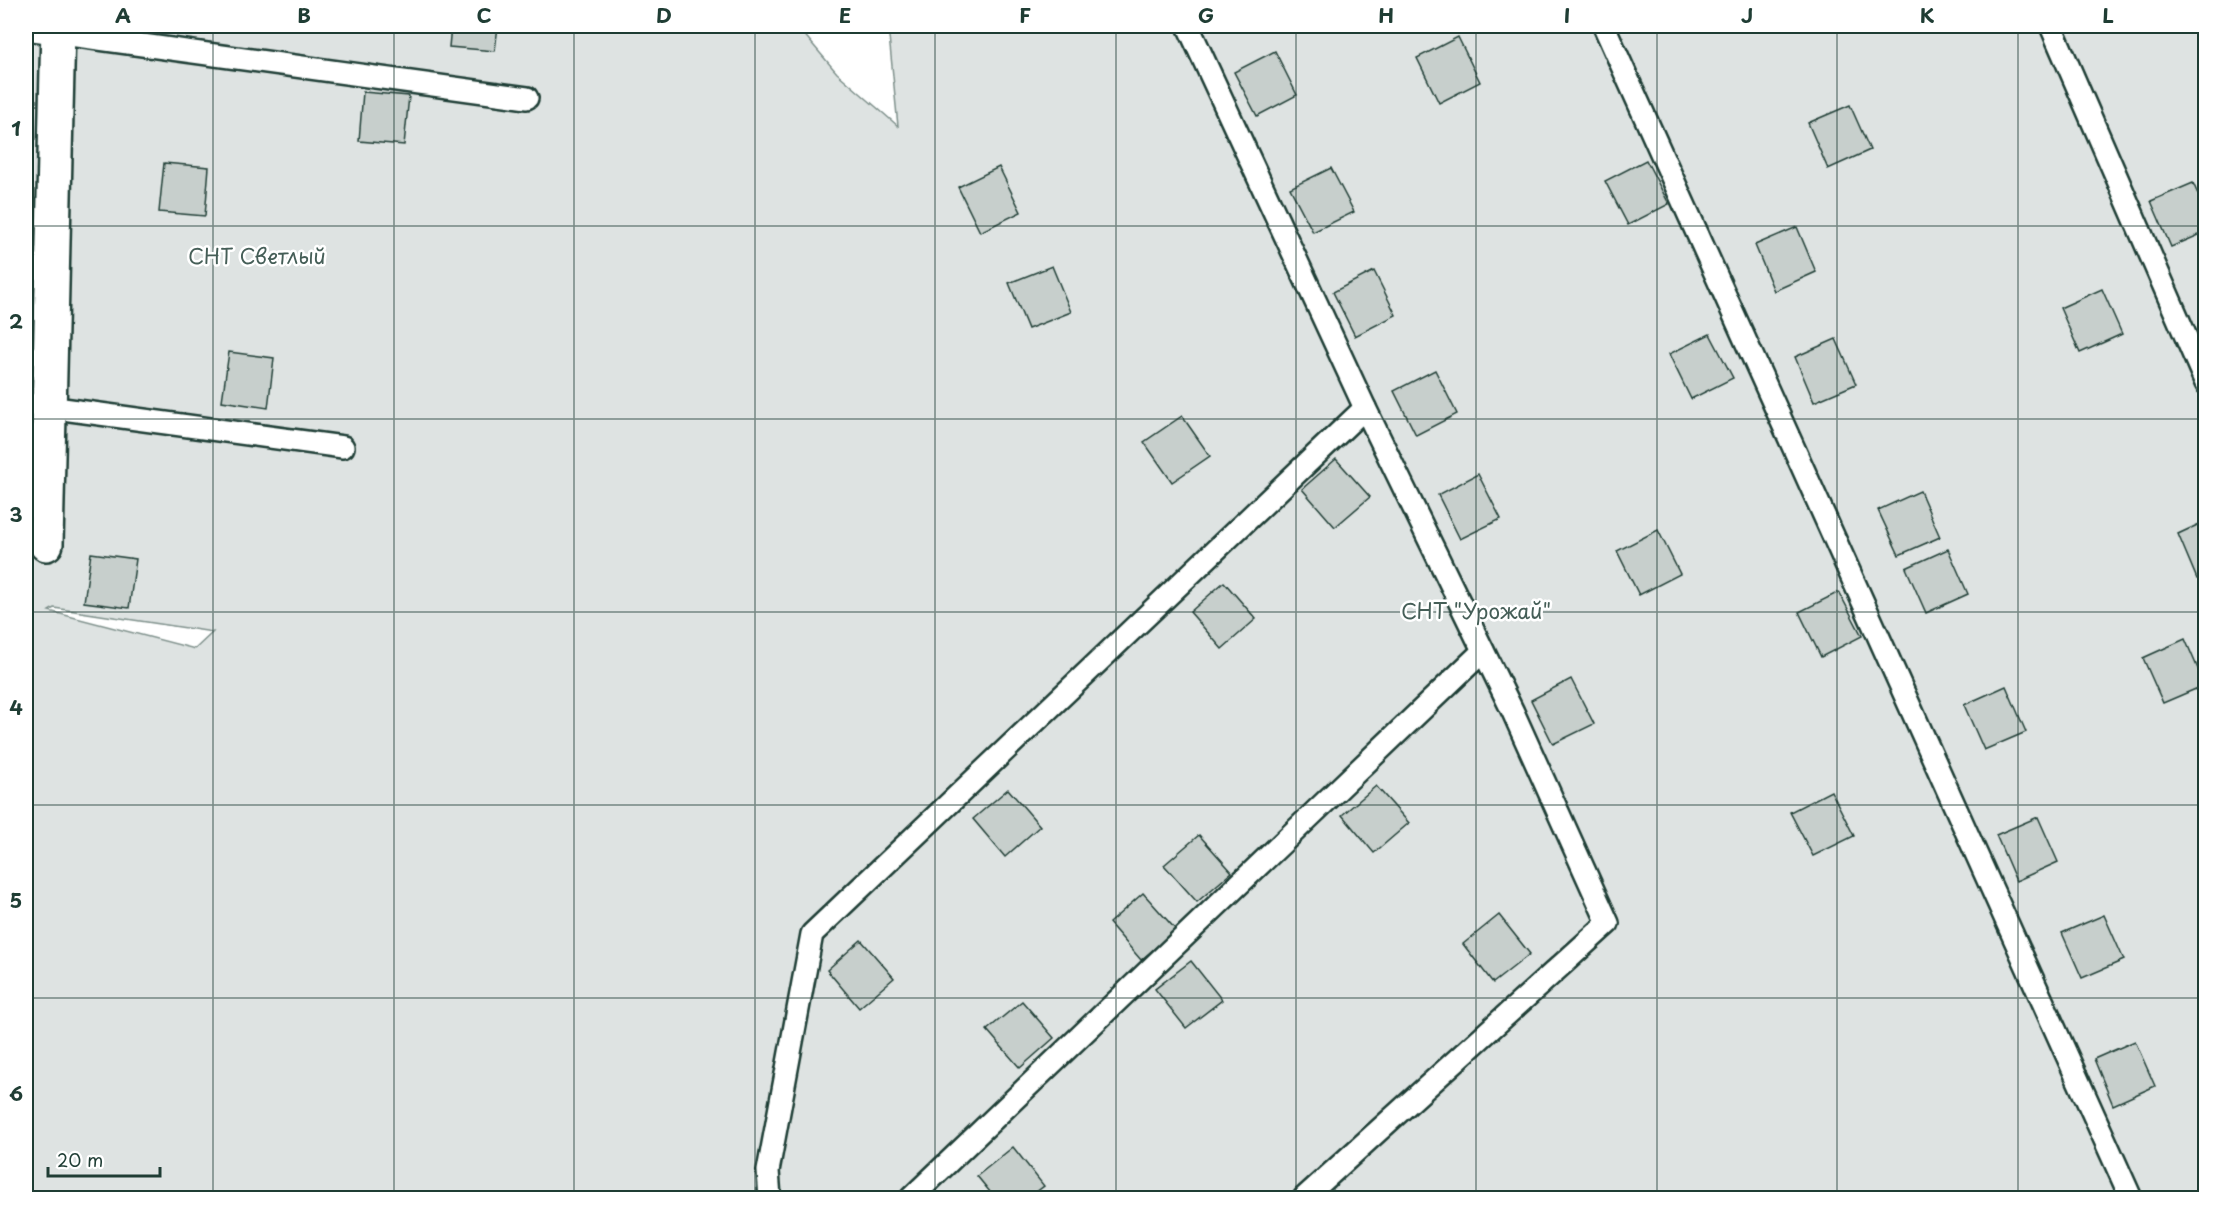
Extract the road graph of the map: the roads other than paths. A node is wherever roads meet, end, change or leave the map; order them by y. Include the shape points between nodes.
1 (1188, 26) edge
2 (1604, 26) edge
3 (2051, 26) edge
4 (26, 29) edge
5 (58, 30) edge
6 (527, 98) dead end
7 (2205, 383) edge
8 (37, 405) edge
9 (1365, 408) junction
10 (343, 447) dead end
11 (46, 544) dead end
12 (1483, 651) junction
13 (770, 1198) edge
14 (911, 1198) edge
15 (1304, 1198) edge
16 (2131, 1198) edge

1 - 9 lane
2 - 16 lane
3 - 7 lane
4 - 5 lane
5 - 6 lane
5 - 8 street
8 - 10 lane
8 - 11 street
9 - 12 lane
9 - 13 lane via 812,934 768,1171
12 - 14 lane
12 - 15 lane via 1608,923

